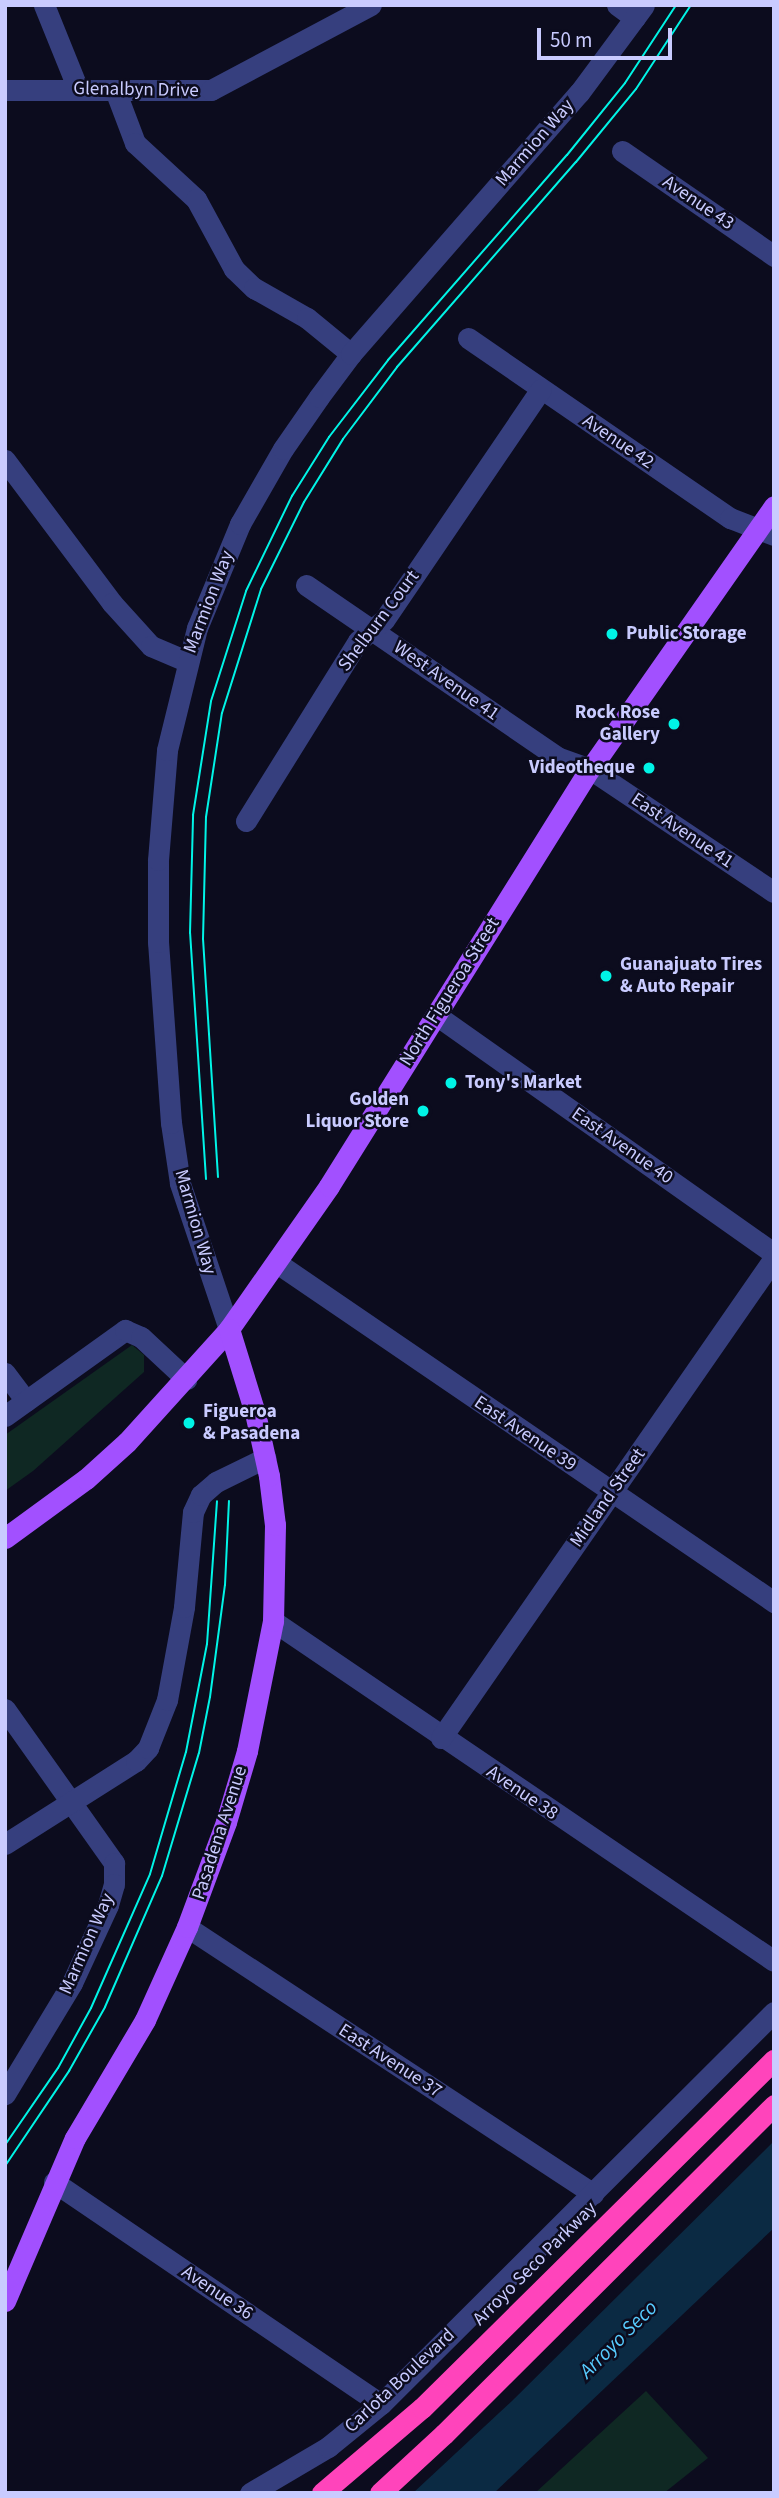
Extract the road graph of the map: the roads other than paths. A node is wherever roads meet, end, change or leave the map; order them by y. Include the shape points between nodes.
1 (44, 5) edge
2 (372, 5) edge
3 (617, 5) edge
4 (640, 12) edge
5 (78, 89) junction
6 (5, 90) edge
7 (115, 90) junction
8 (622, 151) dead end
9 (774, 256) edge
10 (468, 338) dead end
11 (351, 354) junction
12 (541, 389) junction
13 (5, 460) edge
14 (774, 506) edge
15 (766, 532) edge
16 (306, 585) dead end
17 (372, 630) junction
18 (187, 661) junction
19 (590, 769) junction
20 (246, 821) dead end
21 (774, 892) edge
22 (436, 1015) junction
23 (774, 1255) edge
24 (277, 1263) junction
25 (229, 1329) junction
26 (5, 1373) edge
27 (186, 1379) junction
28 (26, 1401) junction
29 (5, 1416) edge
30 (265, 1458) junction
31 (612, 1492) junction
32 (5, 1538) edge
33 (774, 1602) edge
34 (273, 1621) junction
35 (5, 1709) edge
36 (441, 1738) junction
37 (72, 1801) junction
38 (5, 1844) edge
39 (187, 1927) junction
40 (774, 1961) edge
41 (774, 2012) edge
42 (774, 2060) edge
43 (5, 2094) edge
44 (774, 2105) edge
45 (54, 2182) junction
46 (593, 2194) junction
47 (5, 2301) edge
48 (381, 2404) junction
49 (250, 2493) edge
50 (322, 2493) edge
51 (380, 2493) edge

1 - 5 street
2 - 7 street, Glenalbyn Drive via 211,90
3 - 4 street
4 - 11 street, Marmion Way via 579,93
5 - 6 street, Glenalbyn Drive
5 - 7 street, Glenalbyn Drive
7 - 11 street via 135,143 196,200 234,269
8 - 9 street, Avenue 43
10 - 12 street, Avenue 42
11 - 18 street, Marmion Way via 283,449 240,524 213,583
12 - 15 street, Avenue 42 via 730,518
12 - 17 street, Shelburn Court via 384,620
13 - 18 street via 120,612 152,646
14 - 15 main road, North Figueroa Street
15 - 19 main road, North Figueroa Street
16 - 17 street, West Avenue 41
17 - 19 street, West Avenue 41 via 557,757
17 - 20 street, Shelburn Court via 358,641
18 - 25 street, Marmion Way via 161,799 158,942 171,1123 180,1183
19 - 21 street, East Avenue 41
19 - 22 main road, North Figueroa Street
22 - 23 street, East Avenue 40
22 - 24 main road, North Figueroa Street
23 - 31 street, Midland Street
24 - 25 main road, North Figueroa Street
24 - 31 street, East Avenue 39
25 - 27 main road, North Figueroa Street
25 - 30 main road, Pasadena Avenue
26 - 28 street
27 - 28 street via 141,1337 125,1330
27 - 32 main road, North Figueroa Street via 86,1479
28 - 29 street
30 - 34 main road, Pasadena Avenue via 275,1525
30 - 37 street via 216,1482 201,1495 193,1512 184,1607 167,1700 148,1748 136,1761
31 - 33 street, East Avenue 39
31 - 36 street, Midland Street
34 - 36 street, Avenue 38
34 - 39 main road, Pasadena Avenue via 247,1751
35 - 37 street, Marmion Way
36 - 40 street, Avenue 38
37 - 38 street
37 - 43 street, Marmion Way via 114,1863 114,1884 72,1983
39 - 45 main road, Pasadena Avenue via 145,2020
39 - 46 street, East Avenue 37
41 - 46 street, Carlota Boulevard
42 - 50 highway, Arroyo Seco Parkway via 422,2408
44 - 51 highway
45 - 47 main road, Pasadena Avenue
45 - 48 street, Avenue 36
46 - 48 street, Carlota Boulevard
48 - 49 street, Carlota Boulevard via 328,2446

